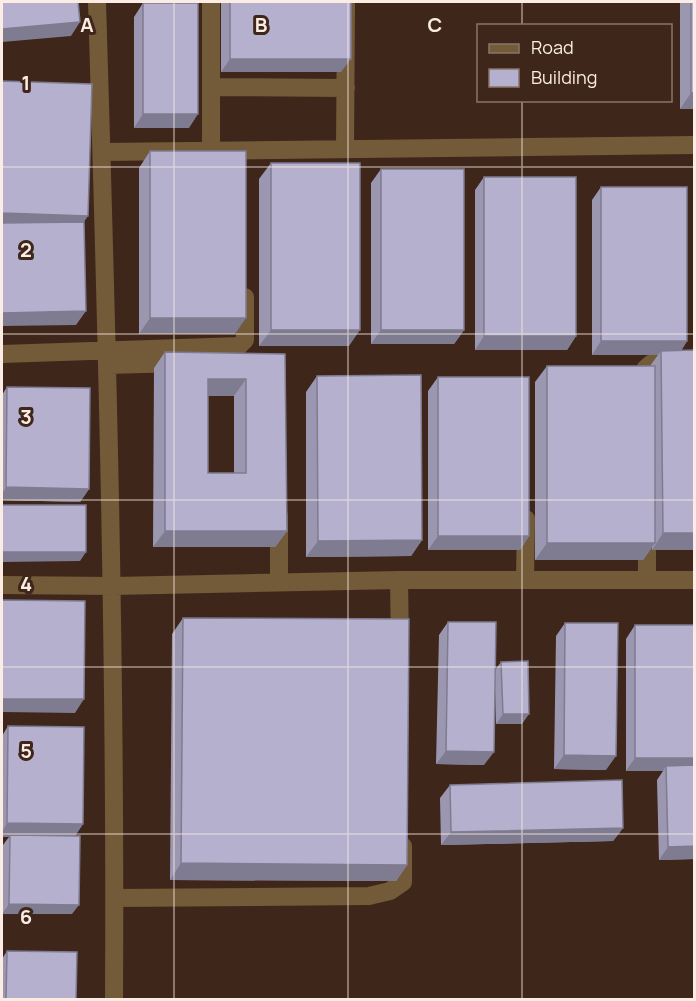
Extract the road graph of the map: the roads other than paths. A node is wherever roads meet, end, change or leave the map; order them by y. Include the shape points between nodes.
1 (97, 2) edge
2 (211, 2) edge
3 (346, 2) edge
4 (211, 87) junction
5 (346, 88) junction
6 (694, 145) edge
7 (345, 149) junction
8 (211, 151) junction
9 (243, 151) junction
10 (102, 153) junction
11 (243, 171) edge
12 (244, 284) edge
13 (2, 354) edge
14 (108, 357) junction
15 (224, 363) edge
16 (694, 363) edge
17 (646, 404) edge
18 (526, 497) edge
19 (279, 499) edge
20 (647, 512) edge
21 (399, 580) junction
22 (525, 580) junction
23 (648, 580) junction
24 (694, 580) edge
25 (279, 582) junction
26 (2, 585) edge
27 (112, 586) junction
28 (400, 666) edge
29 (403, 833) edge
30 (115, 898) junction
31 (114, 999) edge

1 - 10 street
2 - 4 street
3 - 5 street
4 - 5 street
4 - 8 street
5 - 7 street
6 - 7 street
7 - 9 street
8 - 9 street
8 - 10 street
9 - 11 street
10 - 14 street
12 - 14 street via 245,340 239,346
13 - 14 street
14 - 15 street
14 - 27 street
16 - 17 street via 652,363 646,368
18 - 22 street
19 - 25 street
20 - 23 street
21 - 22 street
21 - 25 street
21 - 28 street
22 - 23 street
23 - 24 street
25 - 27 street
26 - 27 street
27 - 30 street
29 - 30 street via 404,882 390,891 369,896
30 - 31 street

